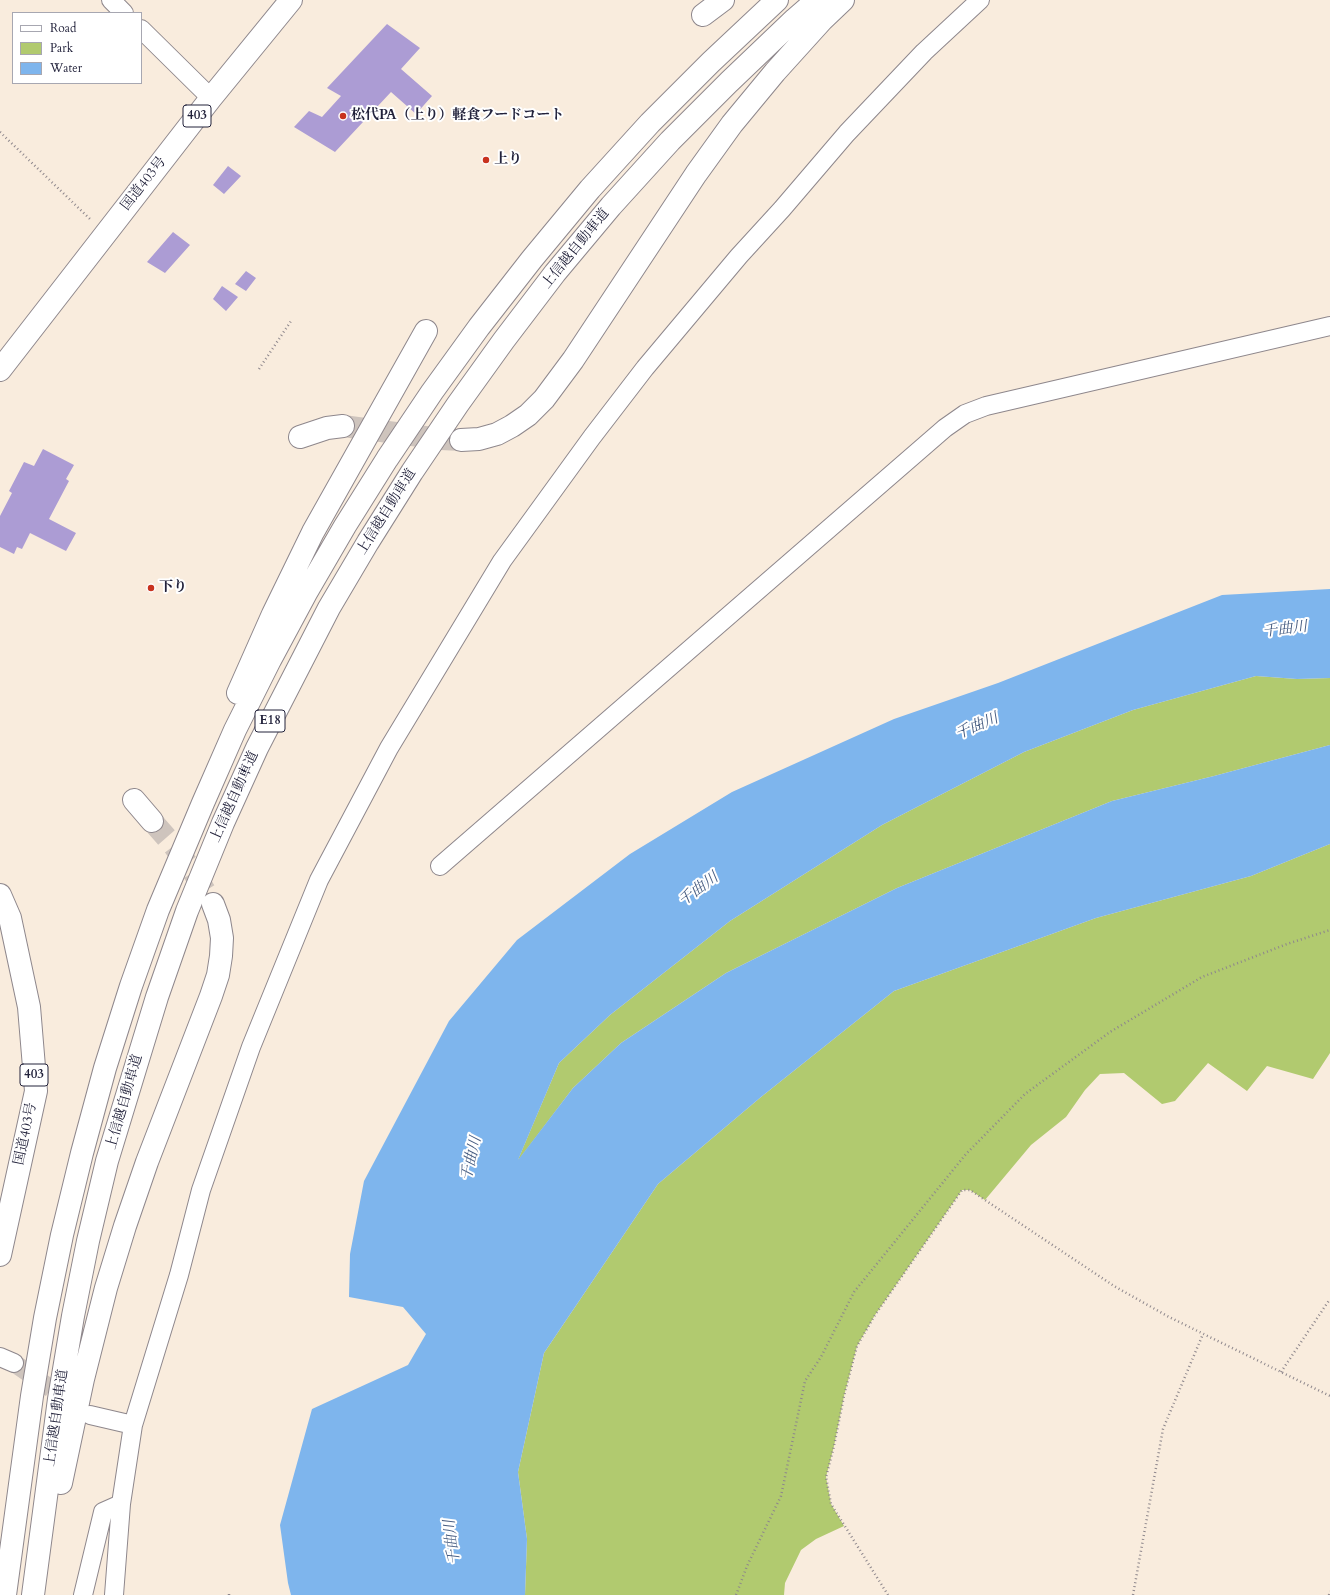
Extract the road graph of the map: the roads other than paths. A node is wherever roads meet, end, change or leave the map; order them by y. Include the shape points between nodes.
1 (111, 0) edge
2 (292, 0) edge
3 (723, 0) edge
4 (777, 0) edge
5 (817, 0) edge
6 (843, 0) edge
7 (980, 0) edge
8 (123, 12) edge
9 (703, 15) dead end
10 (142, 30) edge
11 (211, 98) junction
12 (1330, 326) edge
13 (426, 332) dead end
14 (0, 370) edge
15 (343, 426) tunnel mouth
16 (300, 438) dead end
17 (461, 440) tunnel mouth
18 (134, 800) dead end
19 (152, 821) tunnel mouth
20 (440, 866) dead end
21 (0, 895) edge
22 (213, 904) tunnel mouth
23 (158, 910) junction
24 (0, 1255) edge
25 (90, 1415) dead end
26 (133, 1425) junction
27 (121, 1504) junction
28 (5, 1595) edge
29 (33, 1595) edge
30 (43, 1595) edge
31 (83, 1595) edge
32 (114, 1595) edge

1 - 8 street
2 - 11 highway, 国道403号 / 403
3 - 9 highway
4 - 23 highway, 上信越自動車道 / E18 via 650,123 590,189 532,258 432,392 345,526 306,593 236,730
5 - 29 highway, 上信越自動車道 / E18 via 729,82 665,147 611,206 504,340 420,459 368,542 329,608 256,748 223,823 157,997 108,1161 73,1316
6 - 17 highway via 806,38 732,124 544,399 528,415 497,434
7 - 26 street via 924,52 848,133 645,368 502,561 389,748 319,880 251,1047 201,1190 179,1275
10 - 11 street
11 - 14 highway, 国道403号 / 403
12 - 20 street via 986,406 964,414
13 - 23 highway via 313,532 273,614 199,788
15 - 16 highway via 327,428
18 - 19 highway
21 - 24 highway, 国道403号 / 403 via 10,918 29,1007 36,1091
22 - 30 highway via 222,938 218,975 147,1162 106,1288 64,1469
23 - 28 highway, 上信越自動車道 / E18 via 105,1068 62,1235 32,1396
25 - 26 street
26 - 27 street
27 - 31 street via 104,1512
27 - 32 street

